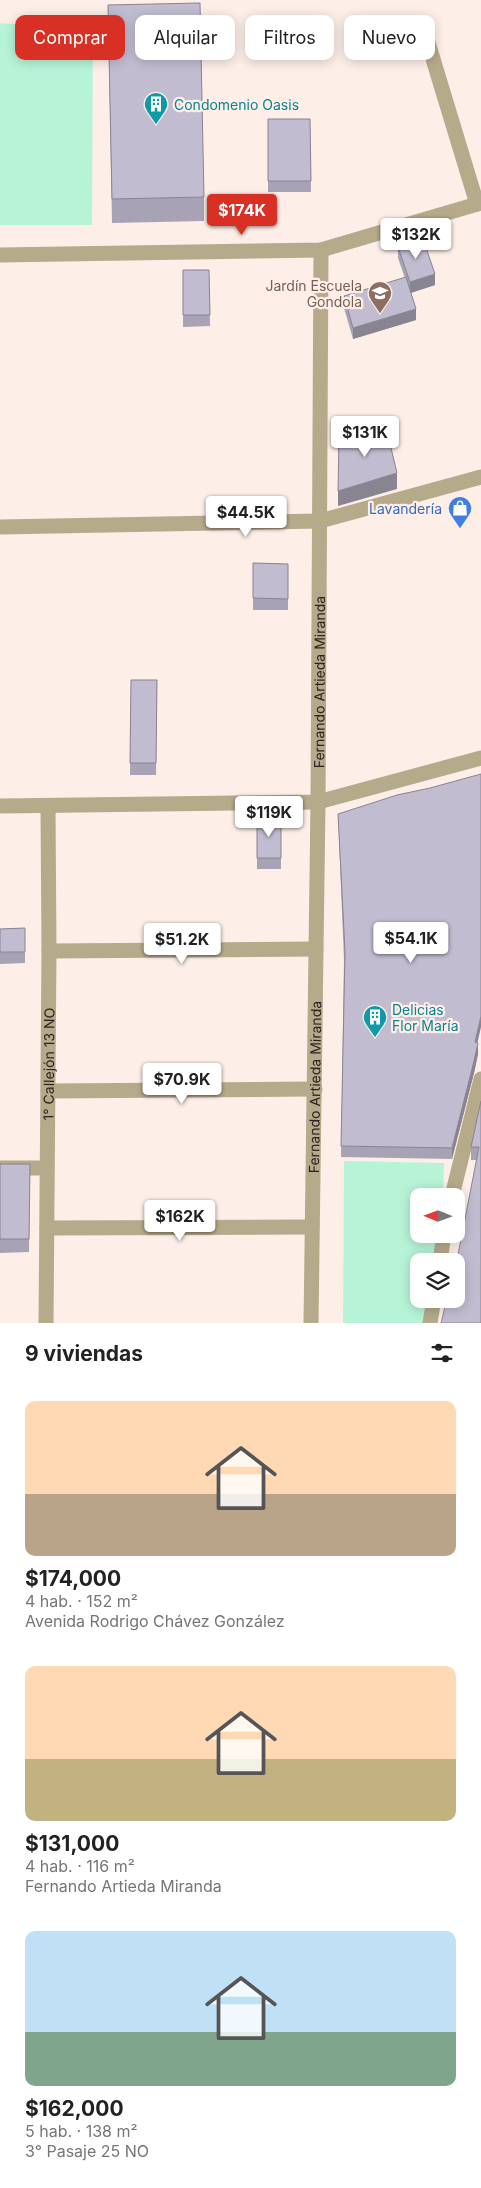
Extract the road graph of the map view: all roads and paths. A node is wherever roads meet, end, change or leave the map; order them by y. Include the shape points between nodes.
1 (434, 60) edge
2 (479, 204) edge
3 (321, 250) junction
4 (0, 254) edge
5 (481, 478) edge
6 (320, 521) junction
7 (0, 527) edge
8 (481, 758) edge
9 (318, 802) junction
10 (0, 806) edge
11 (48, 806) junction
12 (316, 949) junction
13 (49, 951) junction
14 (481, 1079) edge
15 (315, 1089) junction
16 (48, 1091) junction
17 (0, 1168) edge
18 (47, 1168) junction
19 (454, 1188) edge
20 (312, 1227) junction
21 (47, 1228) junction
22 (432, 1308) edge
23 (46, 1323) edge
24 (312, 1323) edge
25 (430, 1323) edge

1 - 2 street
2 - 3 street
3 - 4 street
3 - 6 street, Fernando Artieda Miranda
5 - 6 street
6 - 7 street
6 - 9 street, Fernando Artieda Miranda
8 - 9 street
9 - 11 street
9 - 12 street, Fernando Artieda Miranda
10 - 11 street
11 - 13 street, 1° Callejón 13 NO
12 - 13 street
12 - 15 street, Fernando Artieda Miranda
13 - 16 street, 1° Callejón 13 NO
14 - 19 street
15 - 16 street
15 - 20 street, Fernando Artieda Miranda
16 - 18 street, 1° Callejón 13 NO
17 - 18 street
18 - 21 street, 1° Callejón 13 NO
20 - 21 street
20 - 24 street, Fernando Artieda Miranda
21 - 23 street, 1° Callejón 13 NO
22 - 25 street

